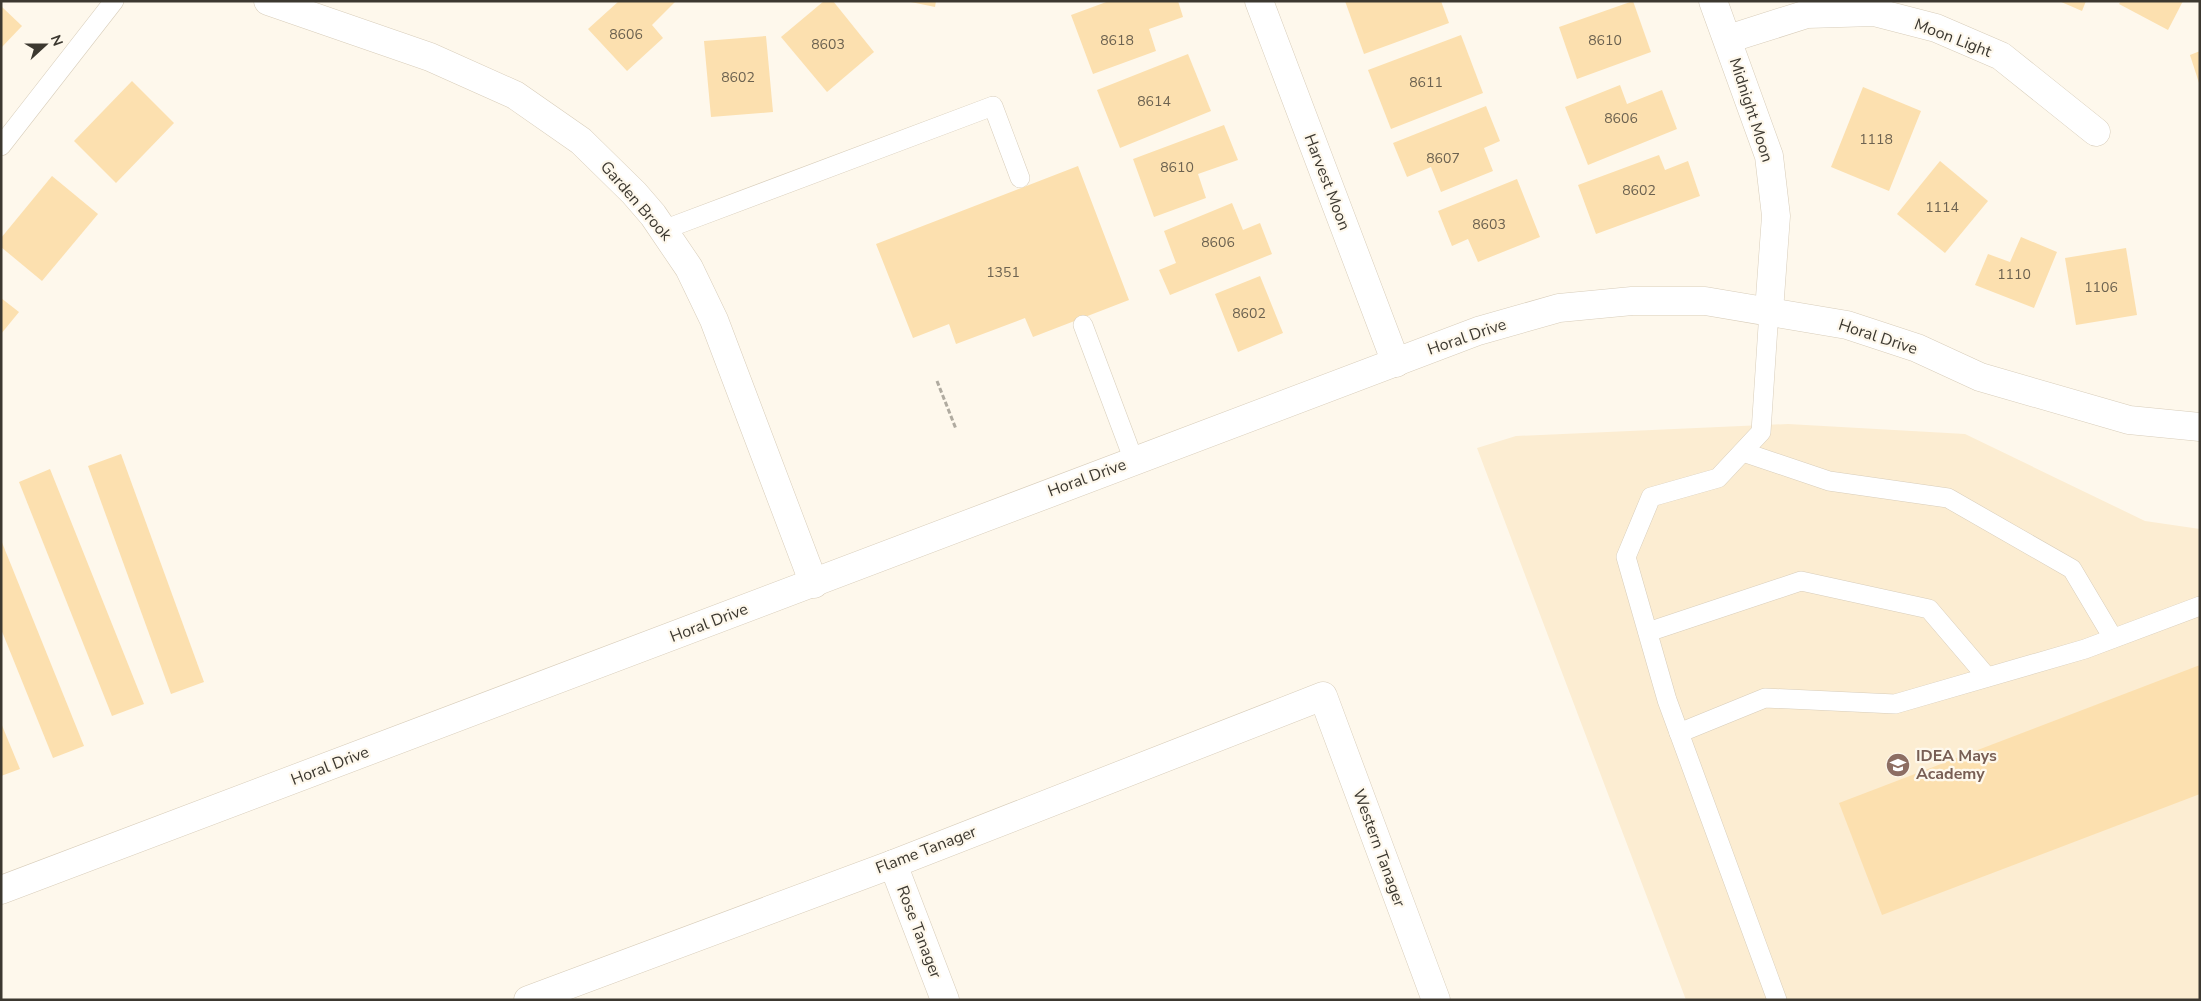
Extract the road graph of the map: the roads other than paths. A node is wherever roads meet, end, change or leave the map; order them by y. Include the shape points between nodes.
1 (114, 1) edge
2 (268, 1) edge
3 (1259, 1) edge
4 (1714, 1) edge
5 (1728, 39) junction
6 (2096, 132) dead end
7 (1, 146) edge
8 (1020, 178) dead end
9 (663, 230) junction
10 (1769, 311) junction
11 (1082, 325) dead end
12 (1396, 363) junction
13 (2200, 427) edge
14 (1744, 452) junction
15 (1134, 460) junction
16 (814, 584) junction
17 (2200, 606) edge
18 (1648, 632) junction
19 (2114, 638) junction
20 (1988, 677) junction
21 (1323, 696) joint
22 (1679, 733) junction
23 (893, 864) junction
24 (1, 890) edge
25 (528, 1000) edge
26 (945, 1000) edge
27 (1436, 1000) edge
28 (1778, 1000) edge

1 - 7 lane
2 - 9 street, Garden Brook via 430,57 516,95 581,141 634,193
3 - 12 street, Harvest Moon
4 - 5 street, Midnight Moon
5 - 6 street, Moon Light via 1807,14 1874,12 1936,28 2000,56
5 - 10 street, Midnight Moon via 1769,156 1776,216
8 - 9 lane via 993,106
9 - 16 street, Garden Brook via 689,268 718,328
10 - 12 street, Horal Drive via 1705,301 1632,301 1559,308 1478,331
10 - 13 street, Horal Drive via 1847,325 1916,348 1980,377 2129,420
10 - 14 lane via 1761,432
11 - 15 lane
12 - 15 street, Horal Drive
14 - 18 lane via 1718,478 1651,497 1626,557
14 - 19 lane via 1829,480 1948,498 2072,569
15 - 16 street, Horal Drive
16 - 24 street, Horal Drive
17 - 19 lane
18 - 20 lane via 1801,581 1929,609
18 - 22 lane
19 - 20 lane
20 - 22 lane via 1895,704 1765,698
21 - 23 street, Flame Tanager
21 - 27 street, Western Tanager
22 - 28 lane
23 - 25 street, Flame Tanager
23 - 26 street, Rose Tanager

